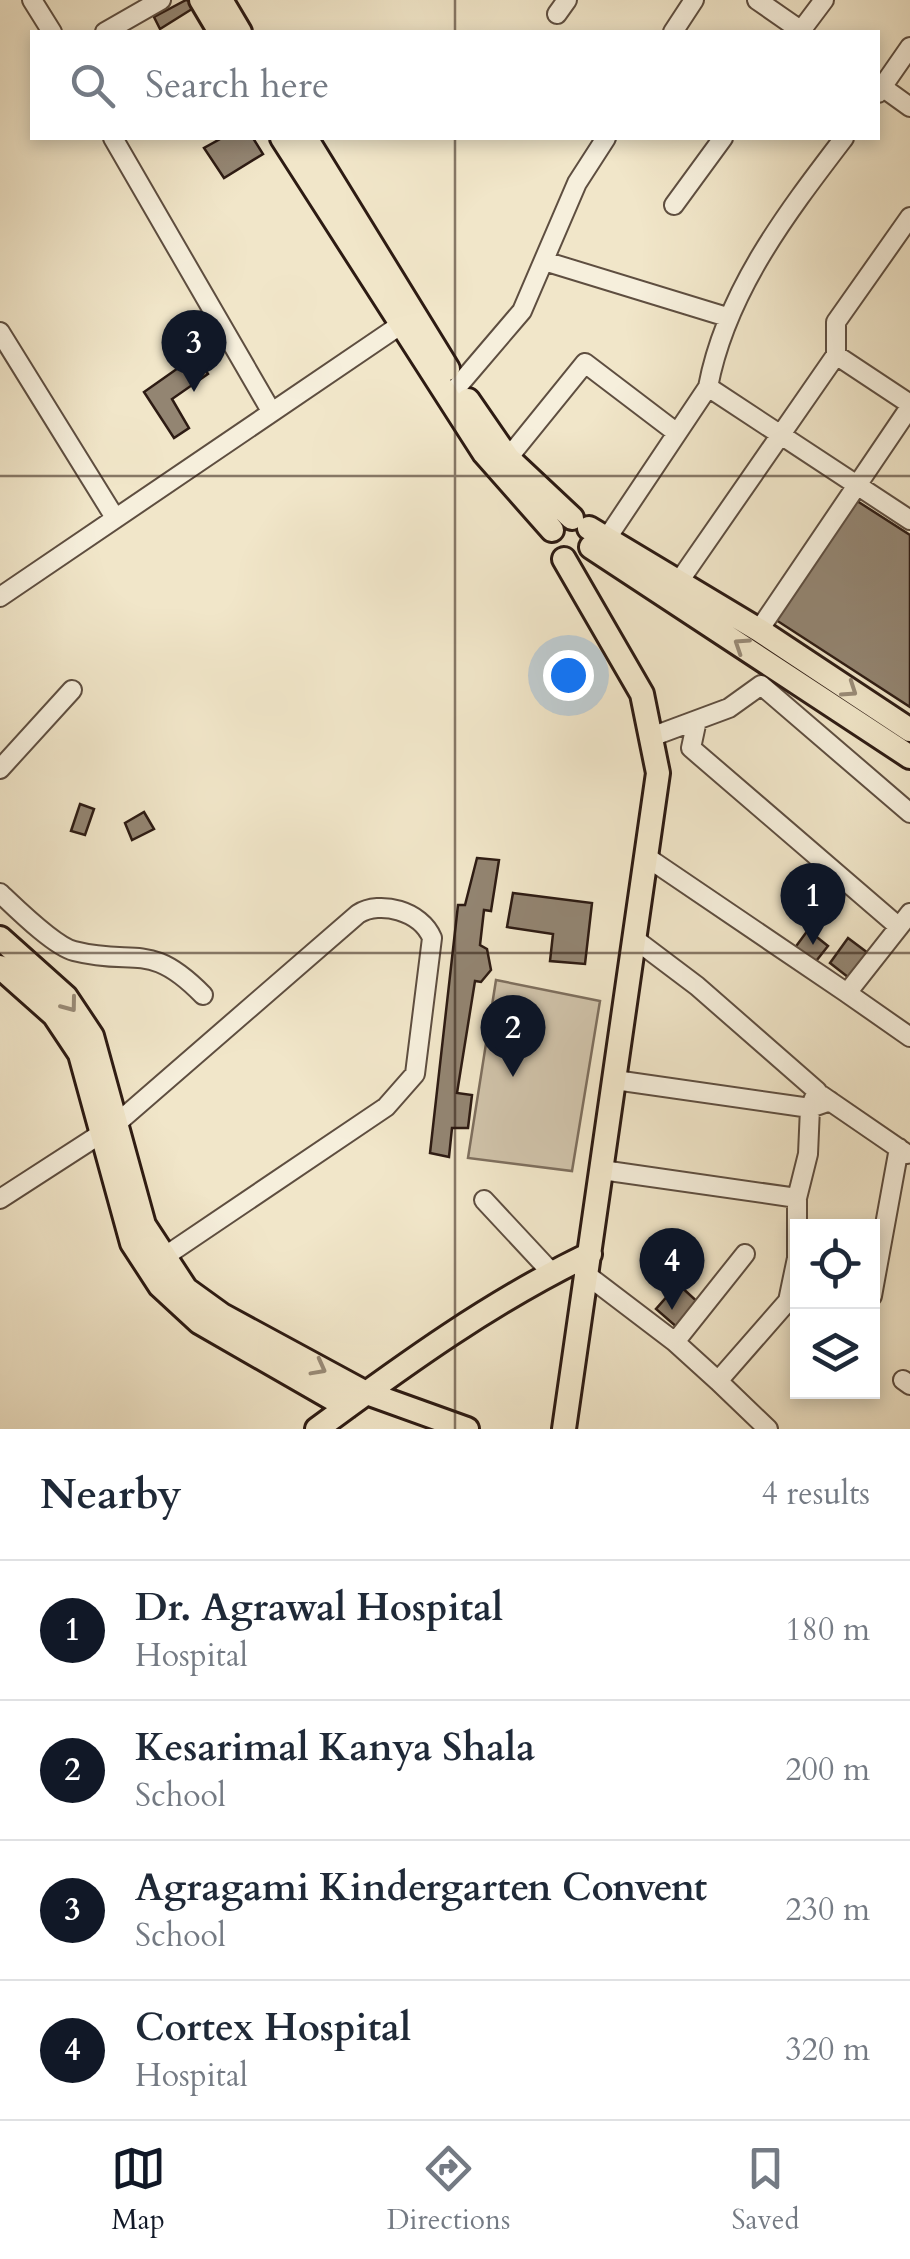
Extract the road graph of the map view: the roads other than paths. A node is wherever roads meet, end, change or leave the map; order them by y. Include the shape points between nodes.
1 (32, 0) edge
2 (161, 0) edge
3 (201, 0) edge
4 (694, 0) edge
5 (757, 0) edge
6 (824, 0) edge
7 (228, 11) edge
8 (51, 30) edge
9 (108, 30) edge
10 (674, 30) edge
11 (798, 30) edge
12 (802, 30) edge
13 (910, 47) edge
14 (880, 87) edge
15 (880, 89) edge
16 (910, 107) edge
17 (113, 140) edge
18 (283, 140) edge
19 (307, 140) edge
20 (605, 140) edge
21 (722, 140) edge
22 (843, 140) edge
23 (674, 205) dead end
24 (910, 217) edge
25 (544, 261) junction
26 (727, 317) junction
27 (409, 319) junction
28 (0, 332) edge
29 (836, 354) junction
30 (458, 386) junction
31 (708, 387) junction
32 (910, 406) edge
33 (271, 411) junction
34 (677, 434) junction
35 (782, 436) junction
36 (508, 458) junction
37 (856, 484) junction
38 (114, 516) junction
39 (910, 520) edge
40 (588, 538) junction
41 (680, 580) junction
42 (0, 597) edge
43 (759, 630) junction
44 (767, 675) junction
45 (72, 690) dead end
46 (837, 709) junction
47 (697, 720) junction
48 (818, 730) junction
49 (910, 730) edge
50 (651, 737) junction
51 (910, 757) edge
52 (0, 768) edge
53 (910, 813) edge
54 (648, 858) junction
55 (0, 893) edge
56 (904, 920) edge
57 (0, 938) edge
58 (636, 940) junction
59 (0, 967) edge
60 (846, 992) junction
61 (203, 995) dead end
62 (910, 1037) edge
63 (615, 1080) junction
64 (819, 1100) junction
65 (108, 1128) junction
66 (904, 1152) edge
67 (602, 1170) junction
68 (797, 1198) junction
69 (0, 1199) edge
70 (484, 1200) dead end
71 (745, 1254) dead end
72 (880, 1260) edge
73 (155, 1263) junction
74 (588, 1264) junction
75 (552, 1272) junction
76 (676, 1342) junction
77 (718, 1381) junction
78 (356, 1399) junction
79 (317, 1429) edge
80 (466, 1429) edge
81 (564, 1429) edge
82 (768, 1429) edge

1 - 8 street
2 - 9 street
3 - 7 main road
4 - 10 street
5 - 11 street
6 - 12 street
13 - 14 street
15 - 16 street
17 - 33 street
18 - 27 main road
19 - 27 main road
20 - 25 street via 577,183
21 - 23 street
22 - 26 street via 768,245
24 - 29 street via 836,322
25 - 26 street
25 - 30 street via 522,311
26 - 31 street
27 - 30 main road
27 - 33 street
27 - 40 main road via 492,464
28 - 38 street
29 - 32 street
29 - 35 street
30 - 36 main road
31 - 34 street
31 - 35 street
32 - 37 street
33 - 38 street
34 - 36 street via 585,363
34 - 40 street
35 - 37 street
35 - 41 street
36 - 40 main road
37 - 39 street
37 - 43 street
38 - 42 street
40 - 41 main road
44 -> 40 main road
40 - 50 main road via 568,565 642,694
41 - 43 main road
43 -> 49 main road
44 - 46 main road
44 - 47 street via 729,708
44 - 48 street
45 - 52 street
46 - 48 street
46 - 51 main road
47 - 50 street
47 - 56 street via 691,748
48 - 53 street
50 - 54 main road via 658,772
54 - 58 main road
54 - 60 street
55 - 61 street via 65,947 143,955 180,972
56 - 60 street
57 -> 65 main road via 66,997 92,1036
58 - 63 main road
58 - 64 street via 697,986
59 - 65 main road via 54,1015 80,1054
60 - 62 street
63 - 64 street
63 - 67 main road
64 - 66 street
64 - 68 street
65 - 69 street
65 - 73 main road
65 - 73 street via 367,908 384,905 429,930 410,1084 386,1107
66 - 72 street
67 - 68 street
67 - 74 main road
68 - 77 street via 788,1301
70 - 75 street
71 - 76 street
73 - 78 main road via 222,1315
74 - 75 main road
74 - 76 street
74 - 81 main road
75 - 78 main road
76 - 77 street
77 - 82 street
78 - 79 main road
78 - 80 main road

